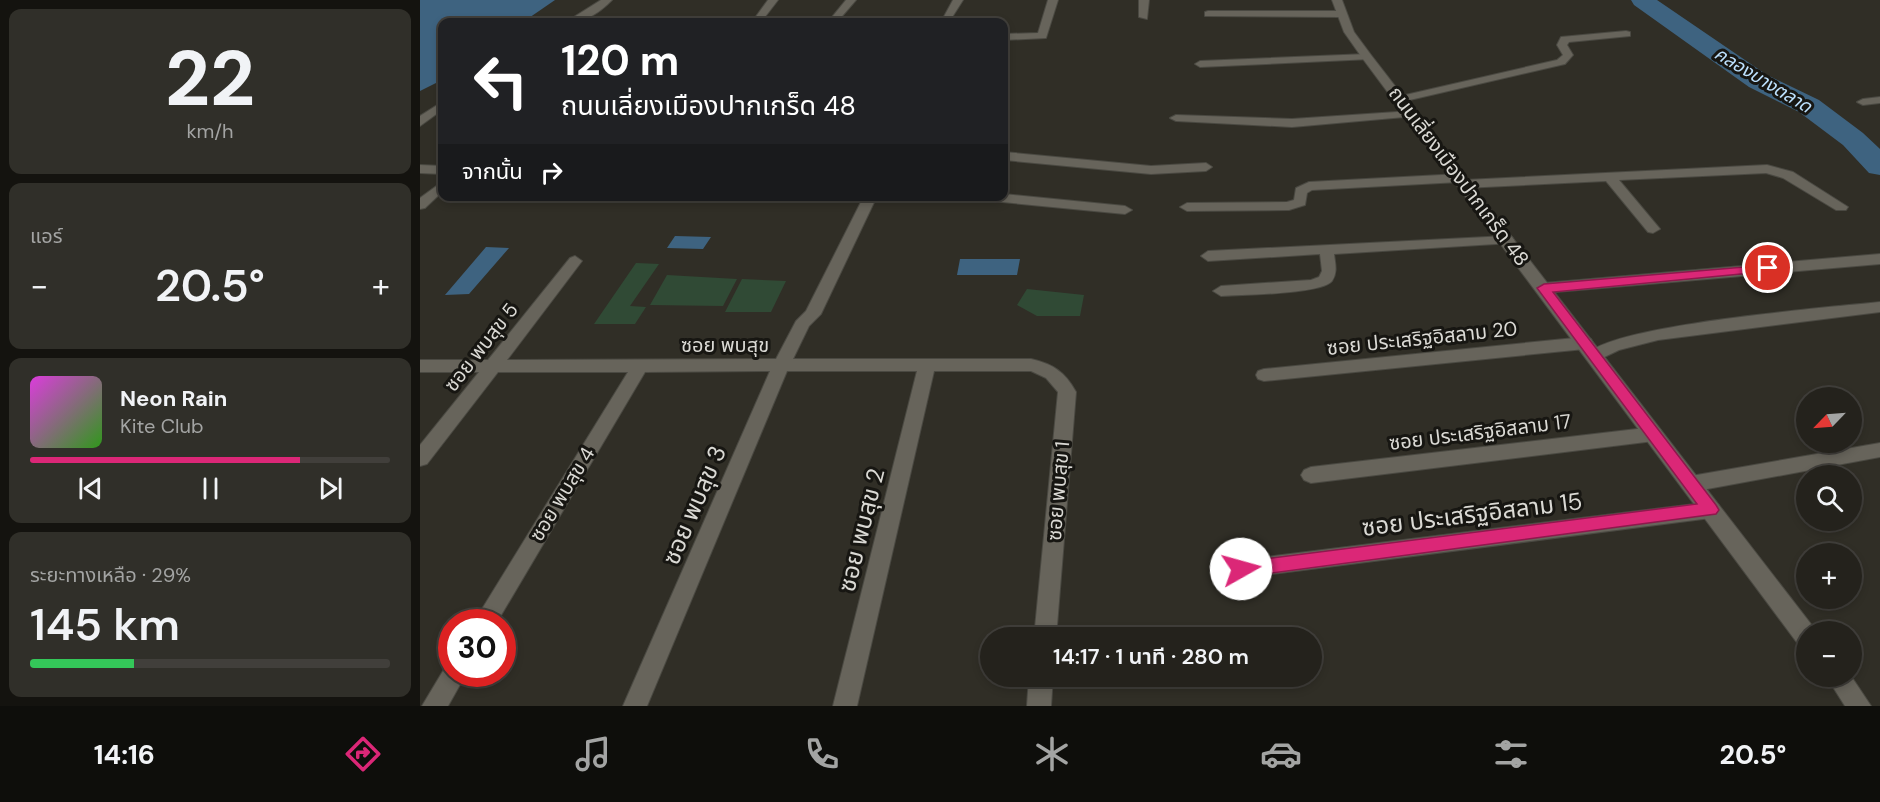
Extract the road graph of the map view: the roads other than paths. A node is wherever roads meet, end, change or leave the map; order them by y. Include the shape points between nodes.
1 (607, 0) edge
2 (773, 0) edge
3 (851, 0) edge
4 (958, 0) edge
5 (1053, 0) edge
6 (1144, 0) edge
7 (1339, 7) edge
8 (1208, 14) dead end
9 (1144, 17) dead end
10 (579, 18) edge
11 (759, 18) edge
12 (835, 18) edge
13 (947, 18) edge
14 (1626, 34) dead end
15 (1008, 37) edge
16 (1367, 57) junction
17 (1200, 64) dead end
18 (1401, 99) junction
19 (1880, 100) edge
20 (1863, 102) dead end
21 (438, 106) edge
22 (438, 108) edge
23 (420, 113) edge
24 (1412, 114) junction
25 (1176, 118) dead end
26 (420, 122) edge
27 (1008, 156) edge
28 (1206, 167) dead end
29 (420, 169) edge
30 (438, 170) edge
31 (1609, 176) junction
32 (1462, 181) junction
33 (438, 189) edge
34 (1008, 199) edge
35 (869, 201) edge
36 (420, 205) edge
37 (1187, 207) dead end
38 (1841, 207) dead end
39 (1125, 210) dead end
40 (1653, 229) dead end
41 (1507, 240) junction
42 (1326, 249) junction
43 (1208, 256) dead end
44 (1880, 259) edge
45 (575, 261) dead end
46 (1544, 288) junction
47 (1221, 291) dead end
48 (1880, 307) edge
49 (1590, 349) junction
50 (1031, 365) joint
51 (420, 366) edge
52 (494, 366) junction
53 (640, 366) junction
54 (780, 366) junction
55 (927, 366) junction
56 (1264, 375) dead end
57 (1654, 434) junction
58 (1880, 450) edge
59 (420, 459) edge
60 (1311, 475) dead end
61 (1691, 484) junction
62 (1711, 510) junction
63 (1241, 569) dead end
64 (493, 609) edge
65 (1796, 623) edge
66 (1046, 627) edge
67 (446, 687) edge
68 (1040, 687) edge
69 (1845, 687) edge
70 (434, 706) edge
71 (635, 706) edge
72 (845, 706) edge
73 (1039, 706) edge
74 (1859, 706) edge

1 - 10 street
2 - 11 street
3 - 12 street
4 - 13 street
5 - 15 street via 1042,36
6 - 9 street
7 - 8 street
7 - 16 street, ถนนเลี่ยงเมืองปากเกร็ด 48 via 1349,32
14 - 18 street via 1565,39 1562,45 1568,55 1561,62
16 - 17 street
16 - 18 street, ถนนเลี่ยงเมืองปากเกร็ด 48
18 - 24 street, ถนนเลี่ยงเมืองปากเกร็ด 48
19 - 20 street
21 - 23 street
22 - 26 street
24 - 25 street via 1292,123
24 - 32 street, ถนนเลี่ยงเมืองปากเกร็ด 48
27 - 28 street via 1151,170
29 - 30 street
31 - 32 street
31 - 38 street via 1767,169 1788,176
31 - 40 street
32 - 37 street via 1309,186 1301,191 1300,202 1289,206
32 - 41 street, ถนนเลี่ยงเมืองปากเกร็ด 48
33 - 36 street
34 - 39 street
35 - 54 street, ซอย พบสุข 3 via 813,314
41 - 42 street
41 - 46 street, ถนนเลี่ยงเมืองปากเกร็ด 48
42 - 43 street
42 - 47 street via 1329,271 1325,280 1314,285
44 - 46 street
45 - 52 street, ซอย พบสุข 5
46 - 49 street, ถนนเลี่ยงเมืองปากเกร็ด 48
48 - 49 street, ซอย ประเสริฐอิสลาม 20 via 1658,334
49 - 56 street, ซอย ประเสริฐอิสลาม 20
49 - 57 street, ถนนเลี่ยงเมืองปากเกร็ด 48
50 - 55 street, ซอย พบสุข
50 - 66 street, ซอย พบสุข 1 via 1058,376 1067,392
51 - 52 street, ซอย พบสุข
52 - 53 street, ซอย พบสุข
52 - 59 street, ซอย พบสุข 5
53 - 54 street, ซอย พบสุข
53 - 64 street, ซอย พบสุข 4
54 - 55 street, ซอย พบสุข
54 - 71 street, ซอย พบสุข 3
55 - 72 street, ซอย พบสุข 2
57 - 60 street, ซอย ประเสริฐอิสลาม 17
57 - 61 street, ถนนเลี่ยงเมืองปากเกร็ด 48
58 - 61 street
61 - 62 street, ถนนเลี่ยงเมืองปากเกร็ด 48
62 - 63 street, ซอย ประเสริฐอิสลาม 15
62 - 65 street, ถนนเลี่ยงเมืองปากเกร็ด 48
67 - 70 street
68 - 73 street
69 - 74 street

